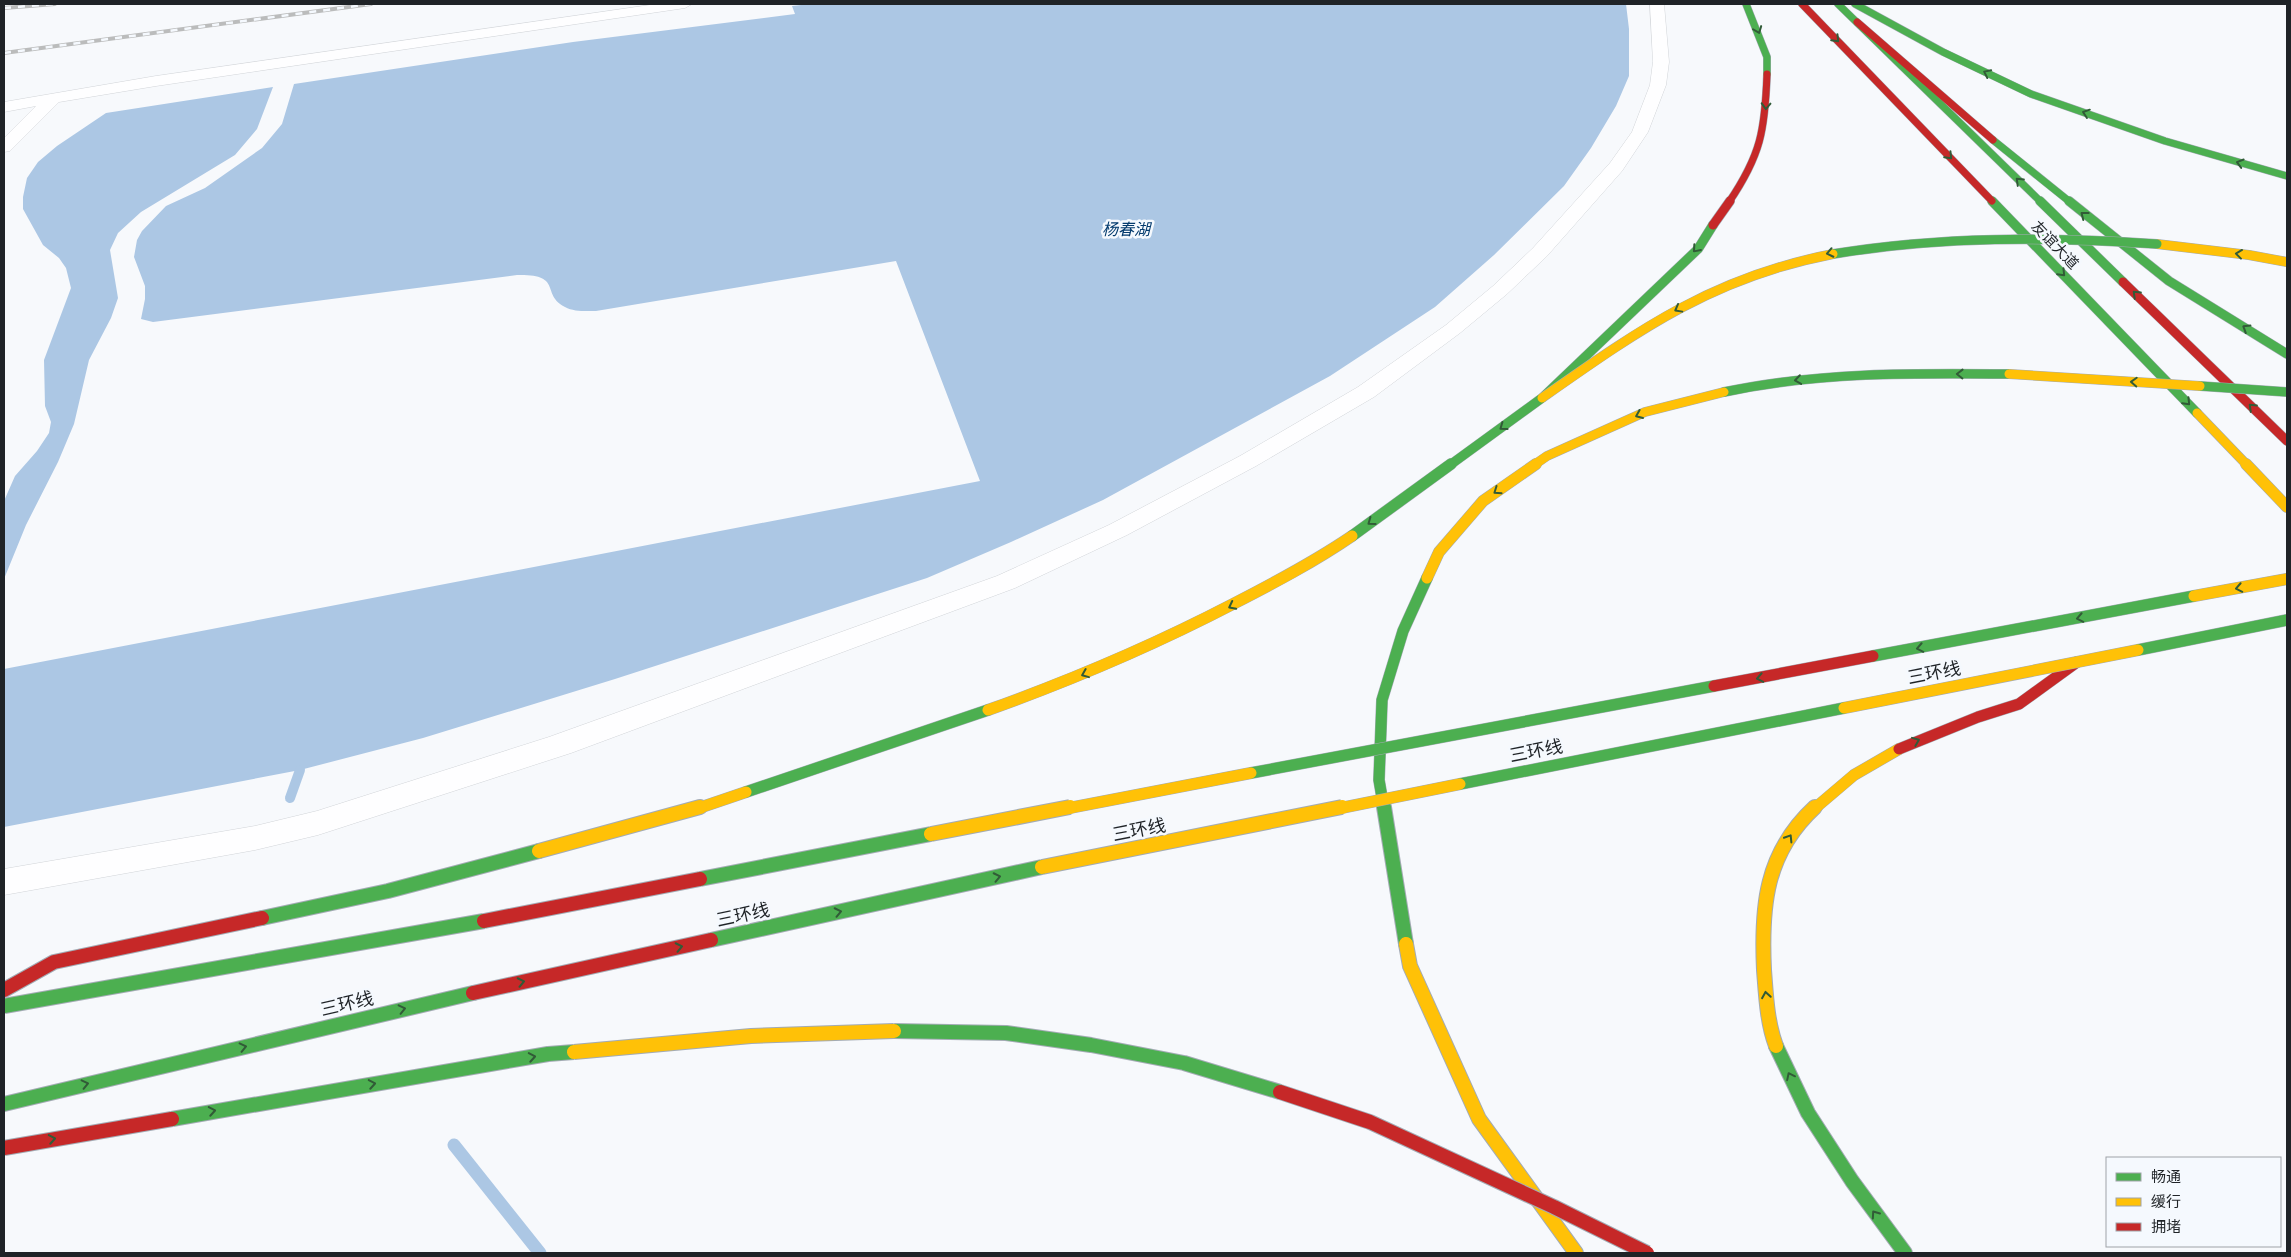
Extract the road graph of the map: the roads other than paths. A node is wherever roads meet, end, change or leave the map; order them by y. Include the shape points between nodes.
1 (685, 4) edge
2 (1657, 4) edge
3 (1746, 4) edge
4 (1802, 4) edge
5 (1838, 4) edge
6 (1855, 4) edge
7 (1857, 22) junction
8 (53, 99) junction
9 (4, 107) edge
10 (4, 147) edge
11 (2287, 176) edge
12 (2287, 262) edge
13 (2287, 354) edge
14 (2287, 392) edge
15 (1542, 398) junction
16 (2287, 441) edge
17 (2287, 506) edge
18 (2287, 579) edge
19 (2287, 620) edge
20 (2077, 662) junction
21 (4, 882) edge
22 (4, 990) edge
23 (4, 1006) edge
24 (4, 1104) edge
25 (4, 1148) edge
26 (1576, 1253) edge
27 (1647, 1253) edge
28 (1905, 1253) edge

1 - 8 street
2 - 21 street via 1661,62 1658,85 1640,132 1616,167 1540,252 1454,329 1366,392 1248,461 1118,530 1006,582 560,745 318,822 211,847
3 -> 15 main road, bridge via 1767,57 1762,138 1750,168 1698,249
4 -> 17 main road, 友谊大道
5 - 7 main road, 友谊大道
11 -> 6 main road via 2165,141 2031,94 1943,52
13 -> 7 main road via 2161,275 1975,126
16 -> 7 main road, 友谊大道
8 - 9 street
8 - 10 street
12 -> 15 main road, bridge via 2157,244 2049,237 1973,237 1847,249 1771,268 1704,295 1643,328
14 -> 26 main road, bridge via 2009,374 1903,373 1825,376 1736,389 1645,412 1547,456 1483,501 1439,552 1403,631 1382,700 1379,780 1410,966 1478,1119
15 -> 22 main road via 1324,556 1183,630 1035,694 702,807 388,891 54,962
18 -> 23 main road, 三环线, bridge via 496,918
19 - 20 main road, 三环线, bridge
24 -> 20 main road, 三环线, bridge via 473,992 1050,865
28 -> 20 main road via 1852,1181 1808,1113 1774,1043 1765,987 1763,942 1764,902 1775,862 1790,834 1816,805 1874,761 1912,742 2019,704
25 -> 27 main road, bridge via 548,1054 751,1036 924,1030 1006,1033 1184,1063 1370,1122

